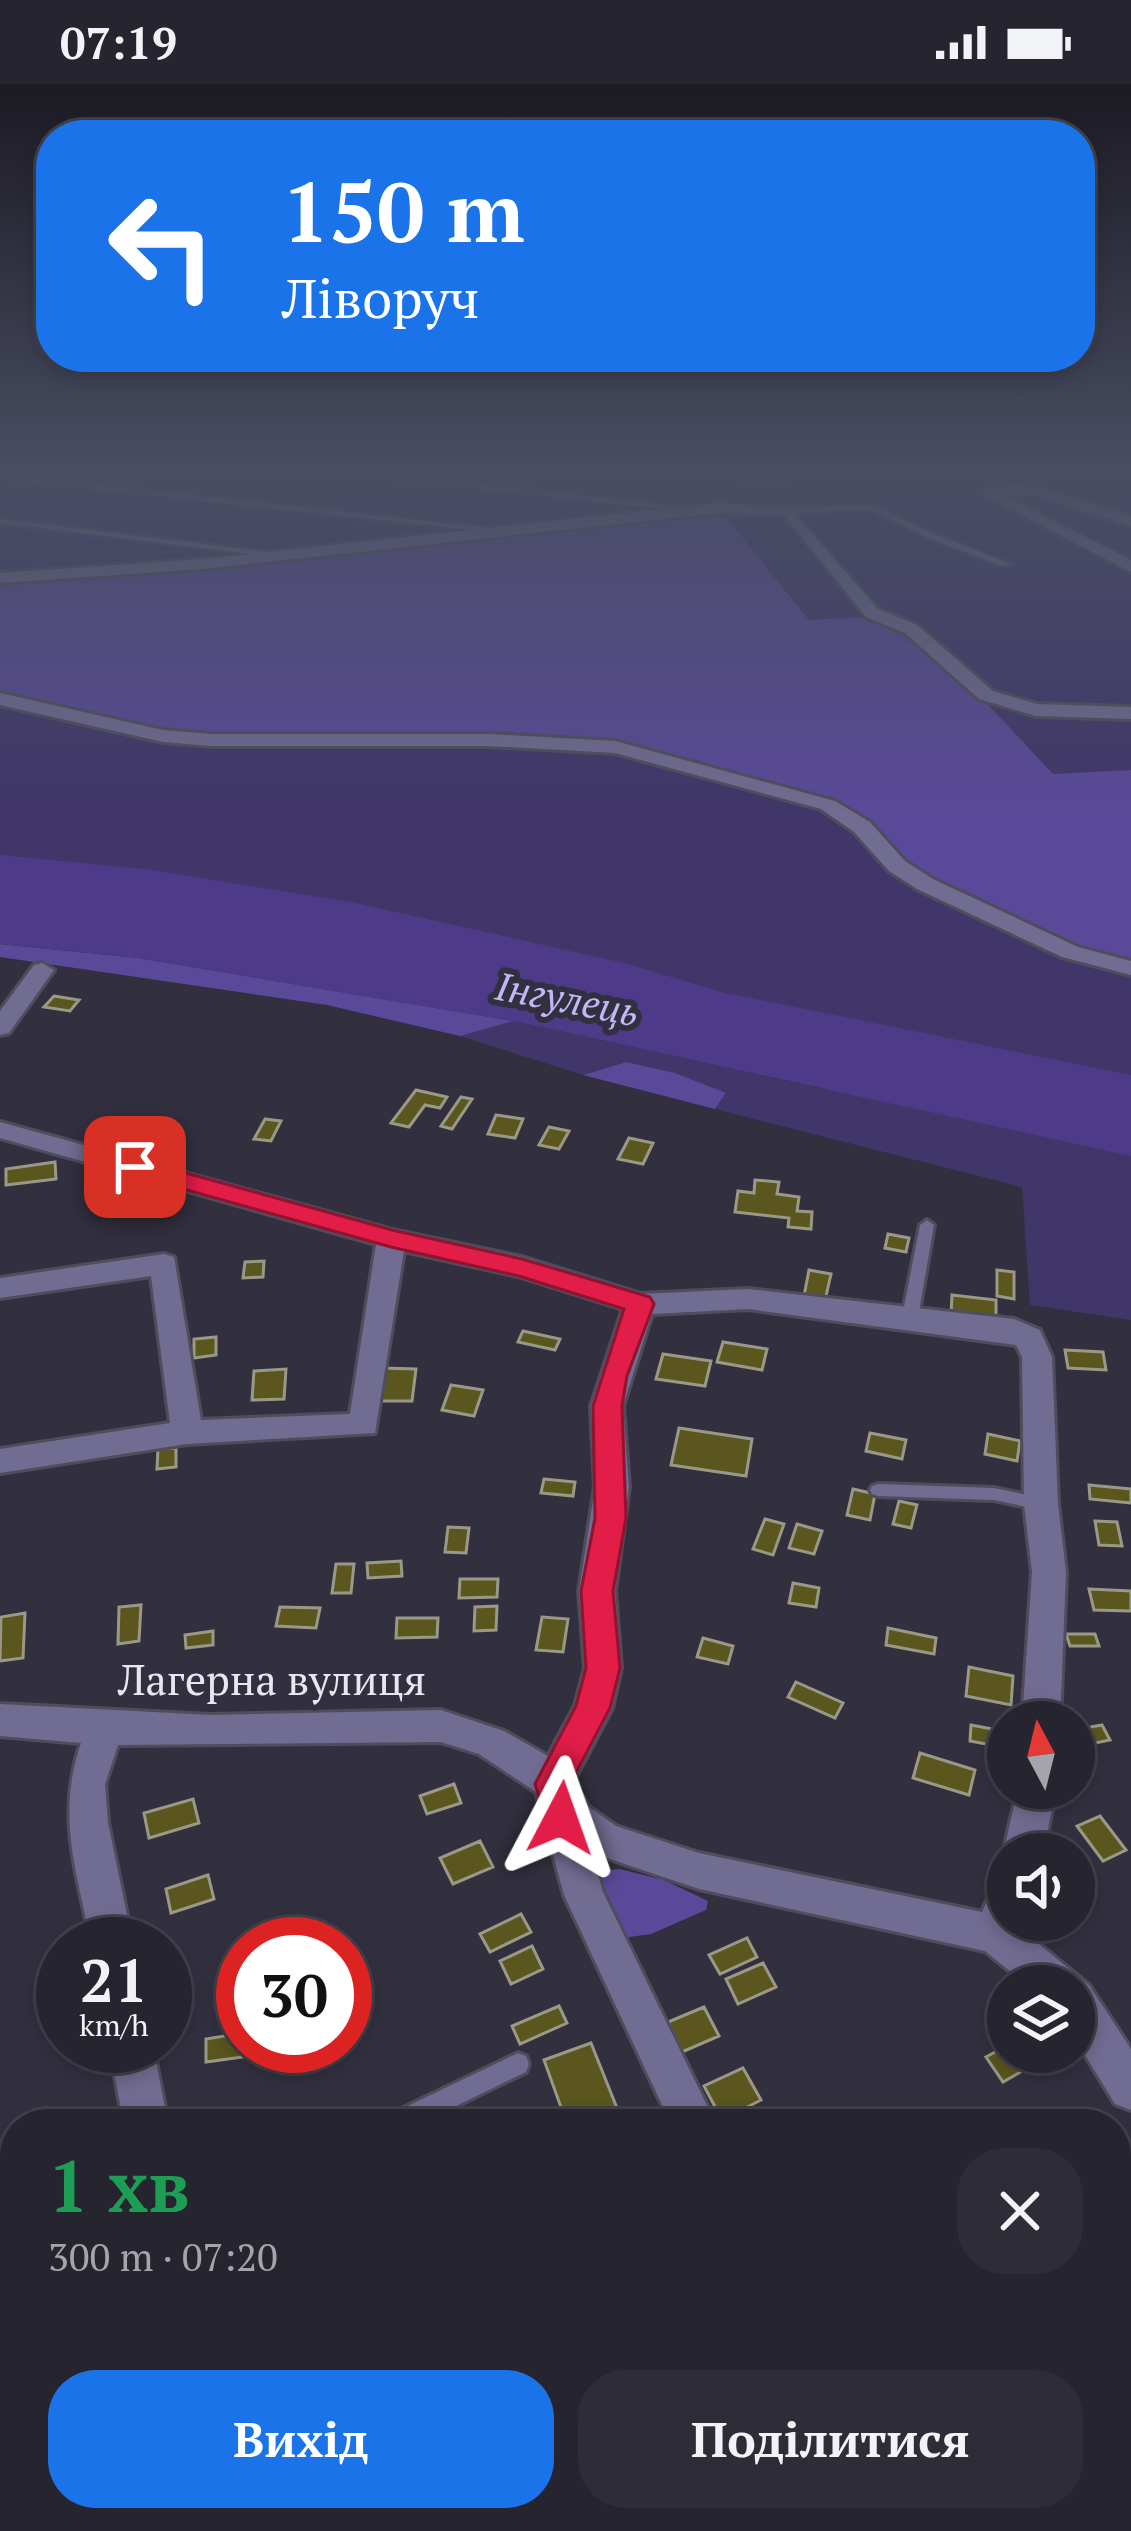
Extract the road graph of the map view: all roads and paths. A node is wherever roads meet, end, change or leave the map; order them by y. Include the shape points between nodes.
1 (848, 587) edge
2 (0, 700) edge
3 (1131, 713) edge
4 (1131, 968) edge
5 (42, 970) dead end
6 (0, 1028) edge
7 (0, 1130) edge
8 (61, 1145) junction
9 (0, 1153) edge
10 (927, 1225) dead end
11 (391, 1239) junction
12 (0, 1288) edge
13 (640, 1304) junction
14 (910, 1317) junction
15 (187, 1432) junction
16 (0, 1461) edge
17 (878, 1490) dead end
18 (1041, 1504) junction
19 (1042, 1701) edge
20 (0, 1720) edge
21 (104, 1729) junction
22 (553, 1784) junction
23 (987, 1914) edge
24 (107, 1917) edge
25 (1023, 1941) edge
26 (1043, 1965) edge
27 (1095, 2032) edge
28 (518, 2065) dead end
29 (136, 2073) edge
30 (1131, 2088) edge
31 (143, 2109) edge
32 (426, 2109) edge
33 (687, 2109) edge

1 - 3 street via 986,695 1036,710
2 - 4 street via 211,740 615,747 828,805 925,884 1070,952
5 - 6 street
7 - 8 street
8 - 9 street
8 - 11 street
10 - 14 lane
11 - 13 street
11 - 15 street via 364,1425
12 - 15 street via 164,1264
13 - 14 street via 748,1299
13 - 22 street via 607,1406 611,1518 597,1591 603,1668 593,1708
14 - 18 street via 1014,1330 1035,1346
15 - 16 street
17 - 18 lane
18 - 19 street via 1049,1572
20 - 21 street, Лагерна вулиця
21 - 22 street, Лагерна вулиця via 441,1726 491,1742
21 - 24 street via 86,1784
22 - 23 street, Лагерна вулиця via 575,1819 604,1840 699,1871
22 - 33 street via 584,1894
25 - 26 street
27 - 30 street
28 - 32 lane
29 - 31 street

